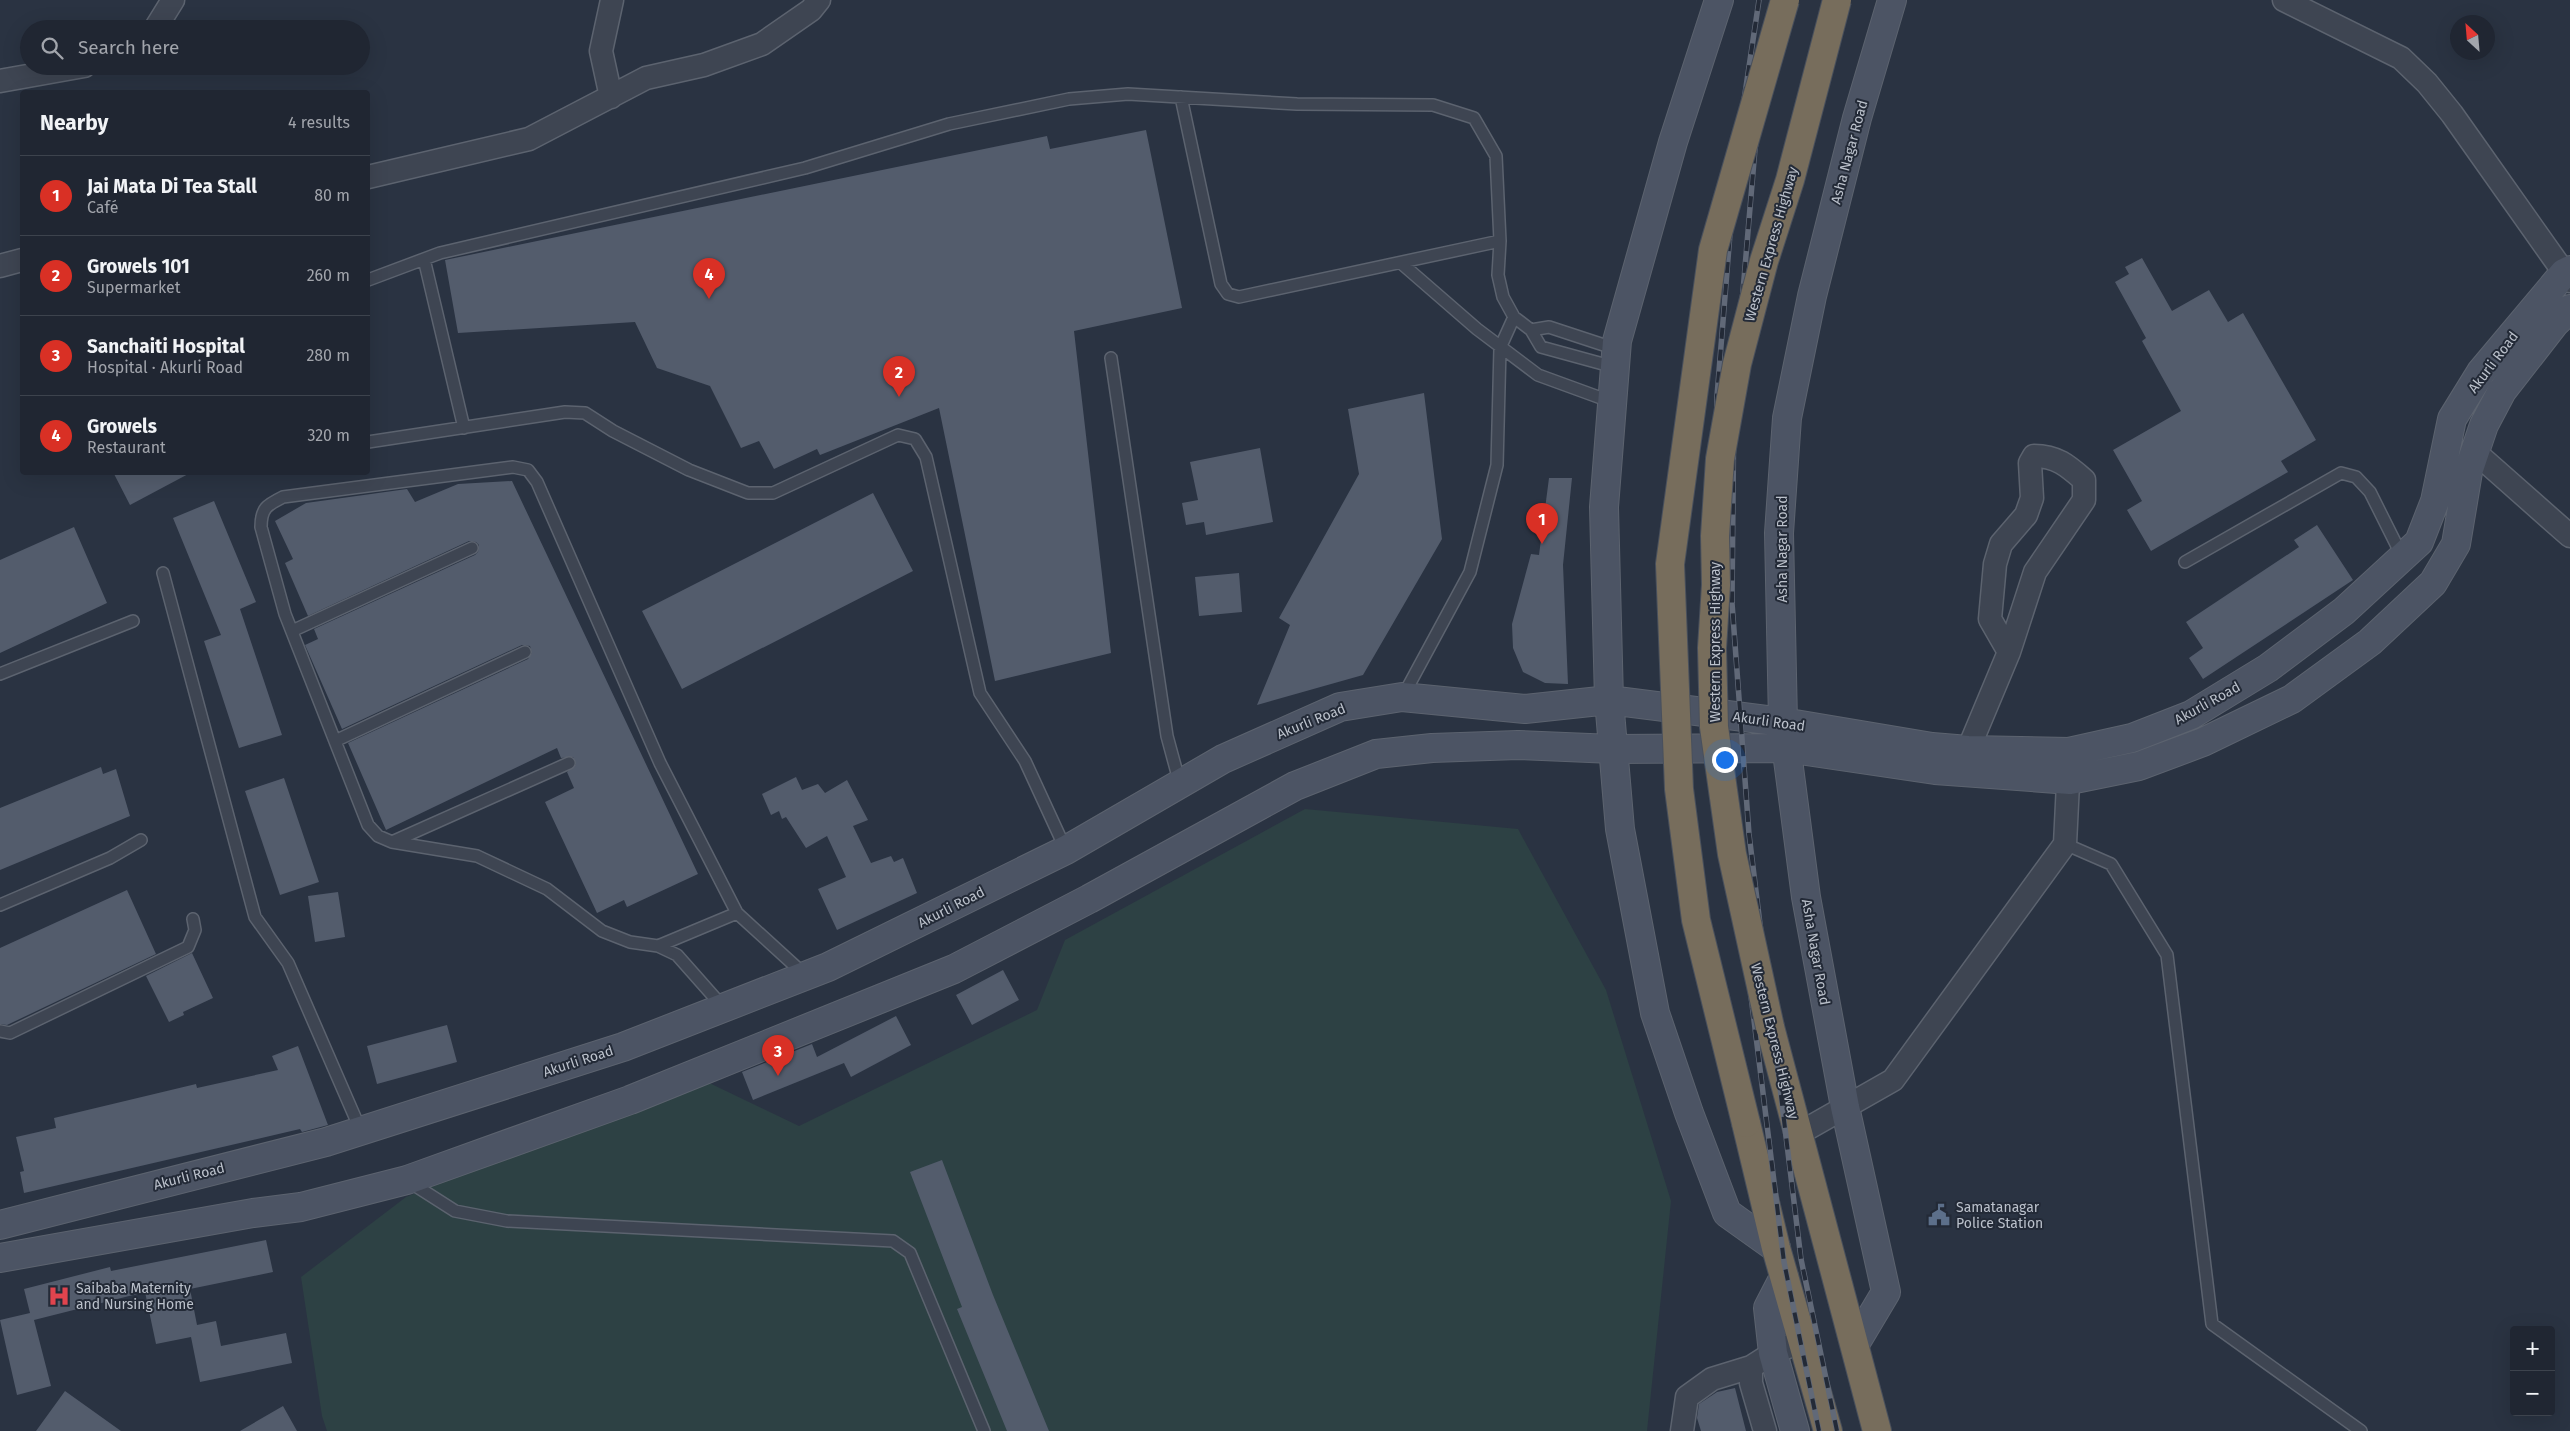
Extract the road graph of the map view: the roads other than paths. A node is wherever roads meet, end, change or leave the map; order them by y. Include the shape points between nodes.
1 (173, 0) edge
2 (612, 0) edge
3 (819, 0) edge
4 (1719, 0) edge
5 (1785, 0) edge
6 (1837, 0) edge
7 (1892, 0) edge
8 (2284, 0) edge
9 (161, 20) edge
10 (34, 75) edge
11 (0, 81) edge
12 (611, 97) junction
13 (1181, 97) junction
14 (370, 177) edge
15 (1500, 241) junction
16 (424, 259) junction
17 (20, 261) edge
18 (1401, 263) junction
19 (0, 266) edge
20 (2568, 275) edge
21 (370, 279) edge
22 (2570, 309) edge
23 (1514, 317) junction
24 (1531, 330) junction
25 (1500, 348) junction
26 (1111, 358) dead end
27 (1615, 358) junction
28 (1612, 402) junction
29 (464, 428) junction
30 (370, 442) edge
31 (2475, 452) junction
32 (2570, 536) edge
33 (472, 548) dead end
34 (2402, 556) junction
35 (2185, 562) dead end
36 (163, 573) dead end
37 (133, 621) dead end
38 (292, 631) junction
39 (525, 652) dead end
40 (2009, 652) junction
41 (0, 674) edge
42 (1402, 697) junction
43 (1609, 700) junction
44 (1784, 735) junction
45 (335, 741) junction
46 (1613, 750) junction
47 (1968, 750) junction
48 (2069, 752) junction
49 (570, 763) dead end
50 (2070, 780) junction
51 (1180, 784) junction
52 (141, 840) dead end
53 (392, 842) junction
54 (2065, 844) junction
55 (1066, 850) junction
56 (0, 905) edge
57 (737, 913) junction
58 (193, 919) dead end
59 (658, 946) junction
60 (806, 975) junction
61 (723, 1008) junction
62 (0, 1030) edge
63 (1845, 1107) junction
64 (361, 1131) junction
65 (1798, 1134) junction
66 (407, 1180) junction
67 (0, 1225) edge
68 (1776, 1248) junction
69 (0, 1258) edge
70 (1784, 1277) junction
71 (1802, 1341) junction
72 (1855, 1344) junction
73 (1762, 1360) junction
74 (984, 1431) edge
75 (1682, 1431) edge
76 (1765, 1431) edge
77 (1795, 1431) edge
78 (1828, 1431) edge
79 (1877, 1431) edge
80 (2362, 1431) edge

1 - 9 street
2 - 12 street via 601,50
3 - 12 street via 811,10 762,44 704,66 646,78
4 - 27 street via 1673,142
5 - 68 highway, bridge via 1713,250 1670,564 1679,788 1696,920
6 - 65 highway, Western Express Highway, bridge via 1737,364 1720,459 1715,536 1714,727 1732,854 1770,1027
7 - 44 street, Asha Nagar Road via 1812,296 1787,418 1779,533
8 - 20 street via 2401,58 2427,82
10 - 11 street
12 - 14 street via 529,139
13 - 15 lane via 1297,104 1433,105 1474,118 1496,156
13 - 16 lane via 1128,94 1069,99 949,124 805,168
13 - 18 lane via 1221,284 1228,294 1239,297
15 - 18 lane
15 - 23 lane via 1498,275 1503,297
16 - 21 lane
16 - 29 lane
17 - 19 street
18 - 25 lane
20 - 34 street, Akurli Road via 2481,372 2452,419 2435,501 2419,542
22 - 31 street, Akurli Road via 2555,323 2502,391
23 - 24 lane
23 - 25 lane
24 - 27 lane via 1549,327
24 - 27 lane via 1541,347
25 - 28 lane via 1538,375
25 - 42 lane via 1497,465 1470,572
26 - 51 lane via 1167,736
27 - 28 street
28 - 43 street via 1604,507
29 - 30 lane
29 - 55 lane via 566,412 585,413 689,470 748,493 773,493 898,435 915,439 926,457 980,693 1025,761
31 - 32 street
31 - 50 street, Akurli Road via 2468,472 2456,544 2433,584 2370,642 2292,699 2203,742 2139,766
33 - 38 lane
34 - 35 lane via 2370,492 2356,477 2341,473
34 - 48 street, Akurli Road via 2344,611 2268,668 2191,715 2132,738
36 - 64 lane via 255,917 288,963
37 - 41 lane
38 - 45 lane
38 - 57 lane via 261,527 261,514 269,504 283,497 513,467 528,470 537,482 660,763
39 - 45 lane
40 - 40 street via 2035,572 2084,500 2084,480 2050,456 2034,456 2030,463 2032,498 2026,515 2001,544 1995,564 1990,619
40 - 47 street
42 - 43 street, Akurli Road via 1524,709
42 - 51 street, Akurli Road via 1340,706 1223,759
43 - 44 street, Akurli Road
43 - 46 street
44 - 46 street, Akurli Road
44 - 47 street, Akurli Road
44 - 50 street, Akurli Road via 1934,770
44 - 63 street, Asha Nagar Road via 1806,897
45 - 53 lane via 368,825 378,836
46 - 66 street, Akurli Road via 1518,745 1376,754 1295,786 954,969 630,1100
46 - 68 street via 1620,829 1655,1012 1727,1213
47 - 48 street, Akurli Road
48 - 50 street
49 - 53 lane
50 - 54 street
51 - 55 street, Akurli Road
52 - 56 lane via 110,858
53 - 59 lane via 477,856 547,889 602,931 630,942
54 - 63 street via 1893,1080
54 - 80 lane via 2112,864 2167,955 2212,1324
55 - 60 street, Akurli Road via 891,937
57 - 59 lane
57 - 60 lane
58 - 62 lane via 195,930 188,947 10,1033
59 - 61 lane via 677,955
60 - 61 street, Akurli Road
61 - 64 street, Akurli Road via 622,1047
63 - 65 street
63 - 72 street, Asha Nagar Road via 1886,1292
64 - 67 street, Akurli Road
65 - 72 highway, Western Express Highway
66 - 69 street, Akurli Road via 301,1207
66 - 74 lane via 455,1211 507,1221 893,1240 910,1253
68 - 70 highway
70 - 71 highway
70 - 73 street via 1768,1308
71 - 73 street
71 - 78 highway
72 - 79 highway, Western Express Highway
73 - 75 street via 1712,1379 1687,1397
73 - 76 street via 1751,1383
73 - 77 street

